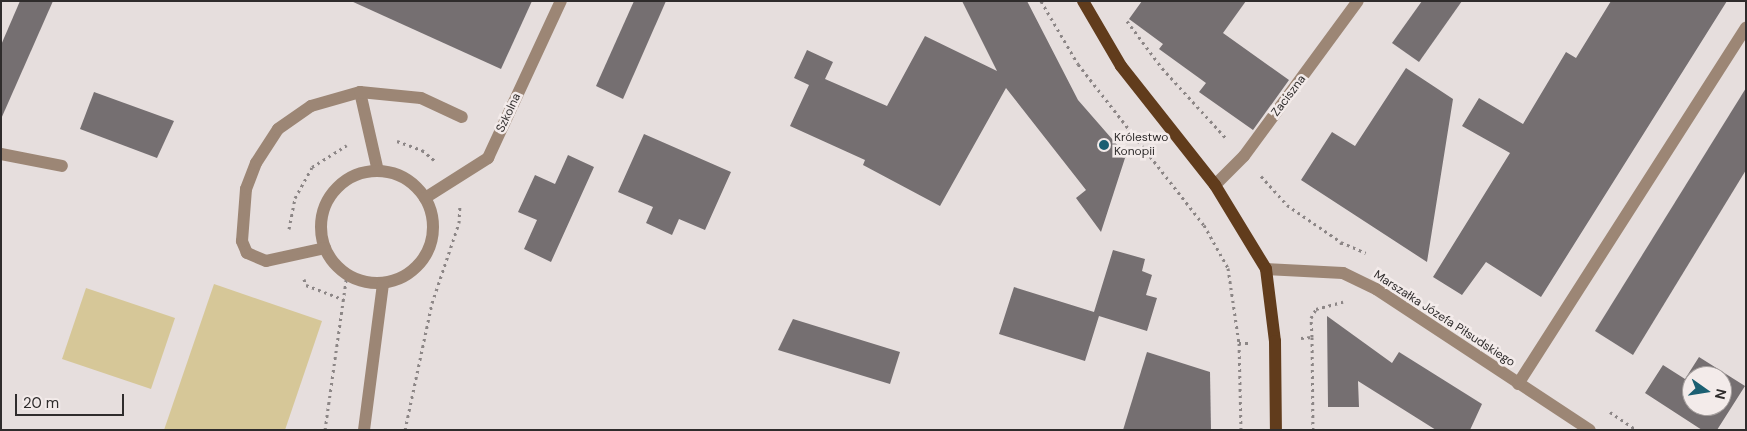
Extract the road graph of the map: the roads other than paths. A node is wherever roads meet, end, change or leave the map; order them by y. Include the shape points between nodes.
1 (561, 1) edge
2 (1083, 1) edge
3 (1358, 1) edge
4 (1746, 28) edge
5 (360, 92) junction
6 (462, 117) dead end
7 (1, 154) edge
8 (62, 166) dead end
9 (378, 171) junction
10 (1215, 185) junction
11 (425, 198) junction
12 (325, 248) junction
13 (1266, 269) junction
14 (383, 283) junction
15 (1518, 384) junction
16 (364, 430) edge
17 (1276, 430) edge
18 (1590, 430) edge

1 - 11 street, Szkolna via 488,158
2 - 10 main road via 1121,66
3 - 10 street, Zaciszna via 1244,156
4 - 15 street
5 - 6 street via 421,98
5 - 9 street
5 - 12 street via 298,114 278,129 256,162 241,208 242,241 247,253 266,261
7 - 8 street
9 - 11 street via 402,176
9 - 12 street via 355,175 330,195 321,225
10 - 13 main road
11 - 14 street via 432,213 430,244 412,271
12 - 14 street via 347,274
13 - 15 street, Marszałka Józefa Piłsudskiego via 1343,273
13 - 17 main road via 1276,341
14 - 16 street
15 - 18 street, Marszałka Józefa Piłsudskiego

